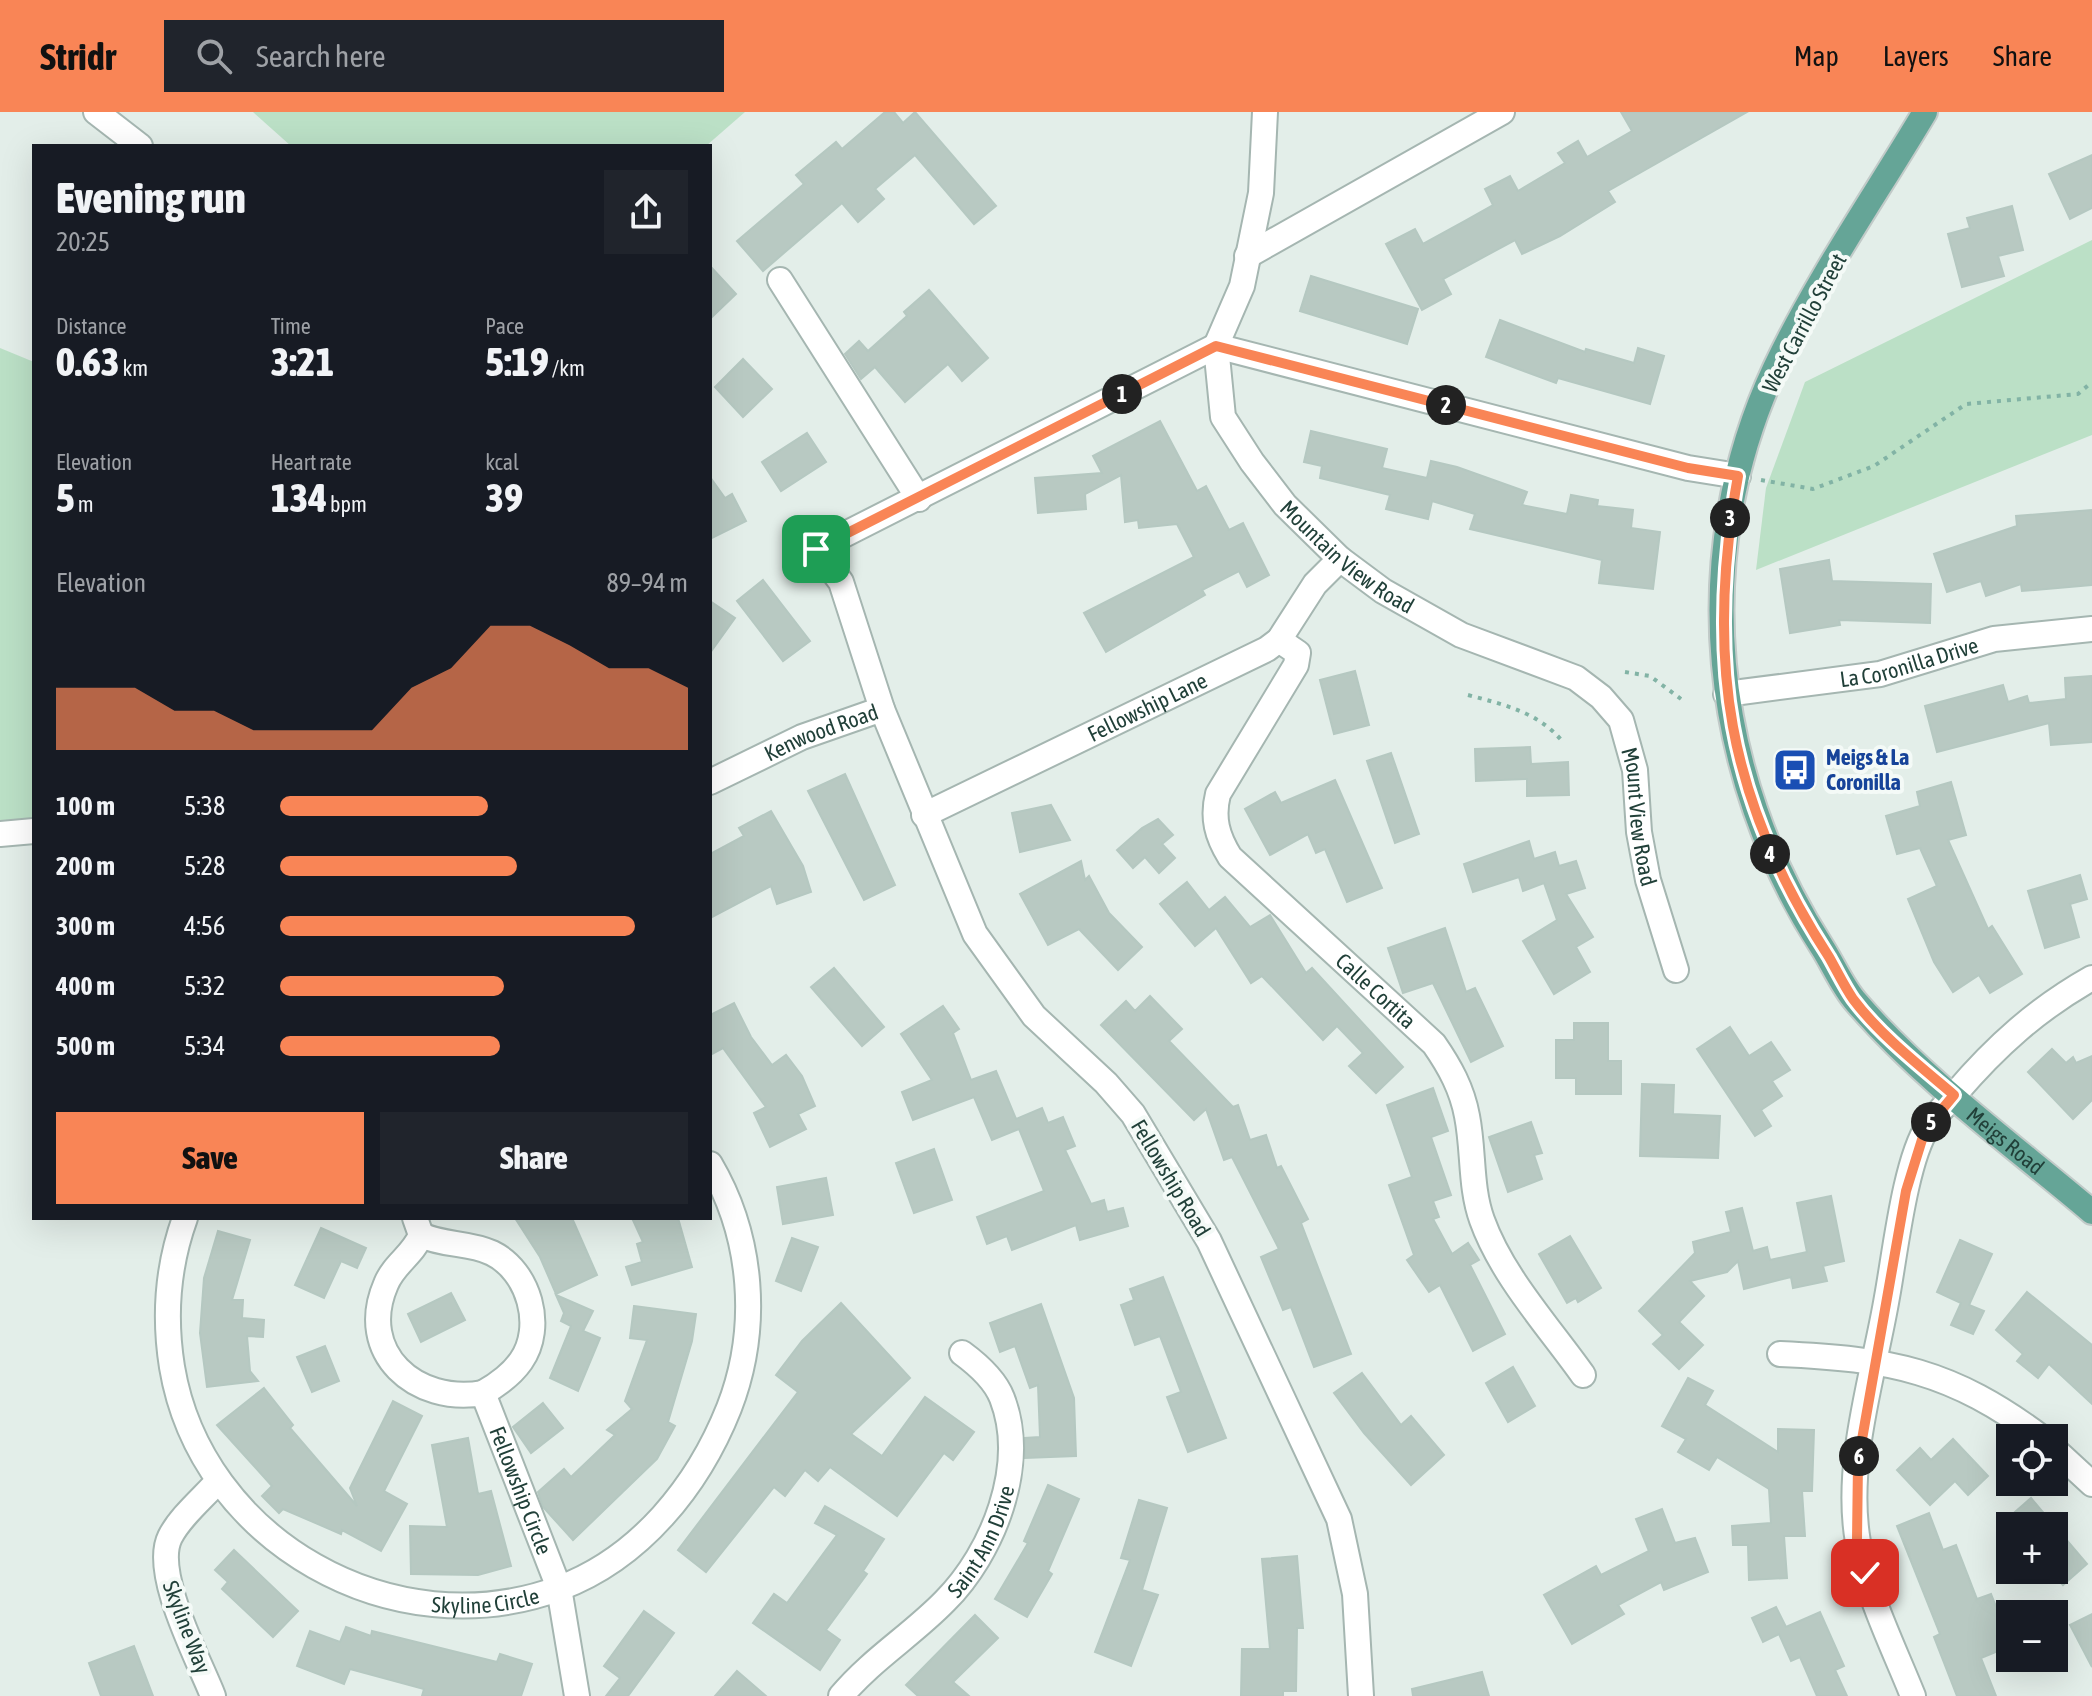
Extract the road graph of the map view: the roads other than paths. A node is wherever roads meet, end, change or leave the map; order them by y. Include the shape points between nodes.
1 (96, 112) edge
2 (1265, 112) edge
3 (1502, 112) edge
4 (1925, 112) edge
5 (137, 144) edge
6 (1247, 256) junction
7 (780, 280) dead end
8 (1216, 346) junction
9 (1749, 478) junction
10 (919, 499) junction
11 (1340, 559) junction
12 (2092, 629) edge
13 (1279, 640) junction
14 (1576, 678) joint
15 (1726, 694) junction
16 (882, 709) junction
17 (712, 781) edge
18 (924, 815) junction
19 (32, 831) edge
20 (0, 834) edge
21 (1676, 970) dead end
22 (2092, 978) edge
23 (1954, 1095) junction
24 (712, 1168) edge
25 (2092, 1212) edge
26 (185, 1220) edge
27 (418, 1226) edge
28 (962, 1353) dead end
29 (1780, 1354) dead end
30 (1876, 1362) junction
31 (1583, 1375) dead end
32 (483, 1393) junction
33 (2023, 1424) edge
34 (2068, 1462) edge
35 (218, 1481) junction
36 (2092, 1484) edge
37 (559, 1588) junction
38 (213, 1696) edge
39 (577, 1696) edge
40 (841, 1696) edge
41 (1361, 1696) edge
42 (1913, 1696) edge

1 - 5 street
2 - 6 street via 1261,193
3 - 6 street
4 - 9 main road, West Carrillo Street via 1775,369 1753,423
6 - 8 street via 1242,286
7 - 10 street
8 - 9 street via 1688,468
8 - 10 street, Kenwood Road
8 - 11 street, Mountain View Road via 1223,417 1285,505
9 - 15 main road, West Carrillo Street via 1724,566
10 - 16 street, Kenwood Road via 816,549 841,582
11 - 13 street via 1315,584
11 - 14 street, Mountain View Road via 1383,591 1461,635
12 - 15 street, La Coronilla Drive via 1994,639 1880,674
13 - 18 street, Fellowship Lane
13 - 31 street, Calle Cortita via 1298,653 1296,665 1218,794 1217,834 1230,857 1434,1044 1451,1070 1467,1113 1482,1221
14 - 21 street, Mount View Road via 1621,720 1628,739 1648,880
15 - 23 main road, Meigs Road via 1744,783 1764,840 1800,912 1853,999
16 - 17 street, Kenwood Road via 802,737
16 - 18 street, Fellowship Road
18 - 41 street, Fellowship Road via 975,934 1007,983 1133,1114 1209,1241 1339,1519 1355,1594
19 - 20 street
22 - 23 street via 2015,1029
23 - 25 main road, Meigs Road
23 - 30 street via 1925,1130 1906,1191
24 - 37 street, Skyline Circle via 735,1216 747,1277 744,1353 734,1396 711,1449 670,1509 613,1560
26 - 35 street, Skyline Circle via 171,1275 170,1352 189,1428
27 - 32 street via 417,1246 386,1284 378,1320 383,1344 403,1375 423,1389 447,1395
27 - 32 street via 437,1243 474,1245 497,1255 527,1292 533,1316 526,1352
28 - 40 street, Saint Ann Drive via 1002,1398 1010,1436 1004,1499 968,1575
29 - 30 street
30 - 33 street via 1934,1375
30 - 42 street via 1858,1462 1857,1540
32 - 37 street, Fellowship Circle
34 - 36 street
35 - 37 street, Skyline Circle via 275,1541 313,1567 369,1591 459,1606
35 - 38 street, Skyline Way via 176,1528 165,1552 168,1580
37 - 39 street, Fellowship Circle

